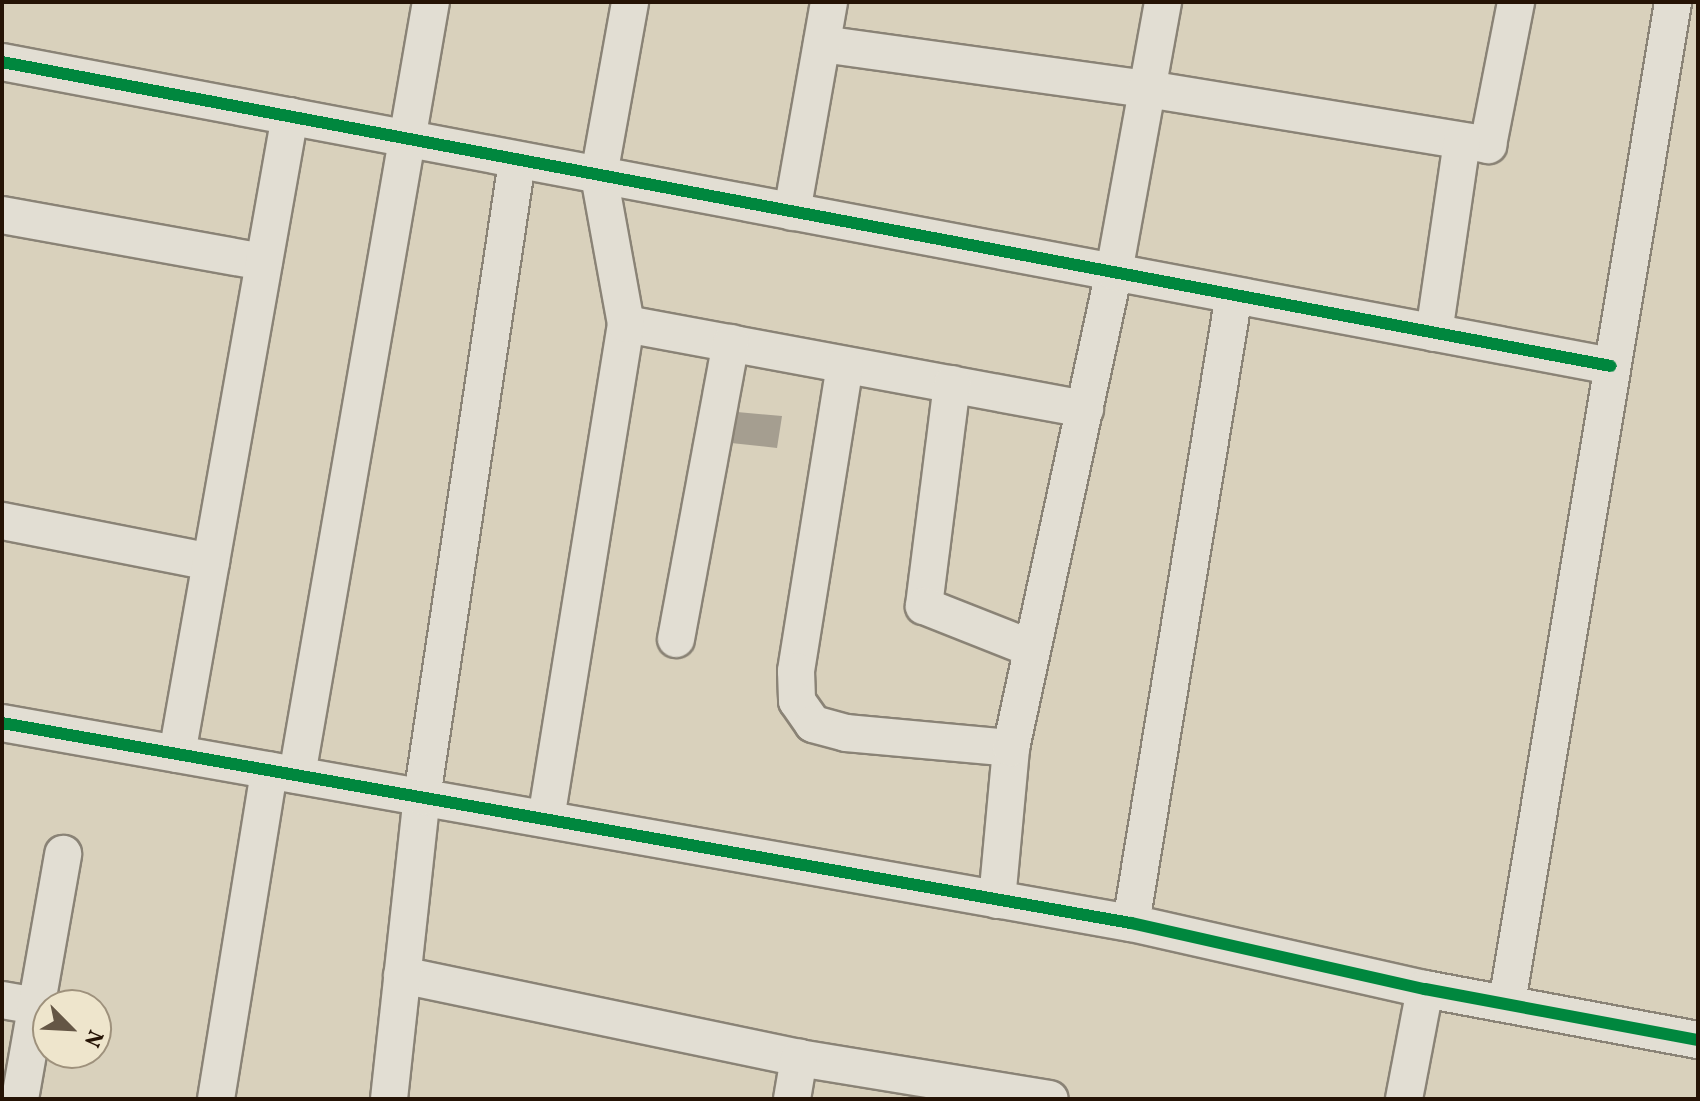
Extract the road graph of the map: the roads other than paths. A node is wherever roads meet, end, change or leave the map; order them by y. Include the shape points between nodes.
1 (431, 2) edge
2 (630, 2) edge
3 (829, 2) edge
4 (1163, 2) edge
5 (1673, 2) edge
6 (1511, 3) edge
7 (822, 44) junction
8 (2, 62) edge
9 (1147, 89) junction
10 (290, 116) junction
11 (405, 138) junction
12 (1462, 141) junction
13 (517, 161) junction
14 (599, 175) junction
15 (792, 212) junction
16 (2, 215) edge
17 (264, 262) junction
18 (1114, 272) junction
19 (1234, 295) junction
20 (626, 324) junction
21 (1434, 333) junction
22 (731, 343) junction
23 (845, 365) junction
24 (1611, 366) junction
25 (952, 384) junction
26 (1085, 409) junction
27 (2, 521) edge
28 (211, 562) junction
29 (676, 639) dead end
30 (1030, 648) junction
31 (2, 723) edge
32 (1011, 748) junction
33 (177, 754) junction
34 (283, 773) junction
35 (422, 797) junction
36 (546, 819) junction
37 (63, 854) dead end
38 (997, 900) junction
39 (1131, 923) junction
40 (402, 975) junction
41 (1425, 989) junction
42 (19, 1003) edge
43 (1507, 1003) junction
44 (1698, 1040) edge
45 (799, 1058) junction
46 (20, 1099) edge
47 (216, 1099) edge
48 (389, 1099) edge
49 (792, 1099) edge
50 (1050, 1099) edge
51 (1404, 1099) edge

1 - 11 street
2 - 14 street
3 - 7 street
4 - 9 street
5 - 24 street
6 - 12 street via 1488,145
7 - 9 street
7 - 15 street
8 - 10 street
9 - 12 street
9 - 18 street
10 - 11 street
10 - 17 street
11 - 13 street
11 - 34 street
12 - 21 street
13 - 14 street
13 - 35 street
14 - 15 street
14 - 20 street
15 - 18 street
16 - 17 street
17 - 28 street
18 - 19 street
18 - 26 street
19 - 21 street
19 - 39 street
20 - 22 street
20 - 36 street
21 - 24 street
22 - 23 street
22 - 29 street
23 - 25 street
23 - 32 street via 796,671 797,701 813,724 846,733
24 - 43 street
25 - 26 street
25 - 30 street via 924,606
26 - 30 street
27 - 28 street
28 - 33 street
30 - 32 street
31 - 33 street
32 - 38 street
33 - 34 street
34 - 35 street
34 - 47 street
35 - 36 street
35 - 40 street
36 - 38 street
37 - 42 street
38 - 39 street
39 - 41 street
40 - 45 street
40 - 48 street
41 - 43 street
41 - 51 street
42 - 46 street
43 - 44 street
45 - 49 street
45 - 50 street

